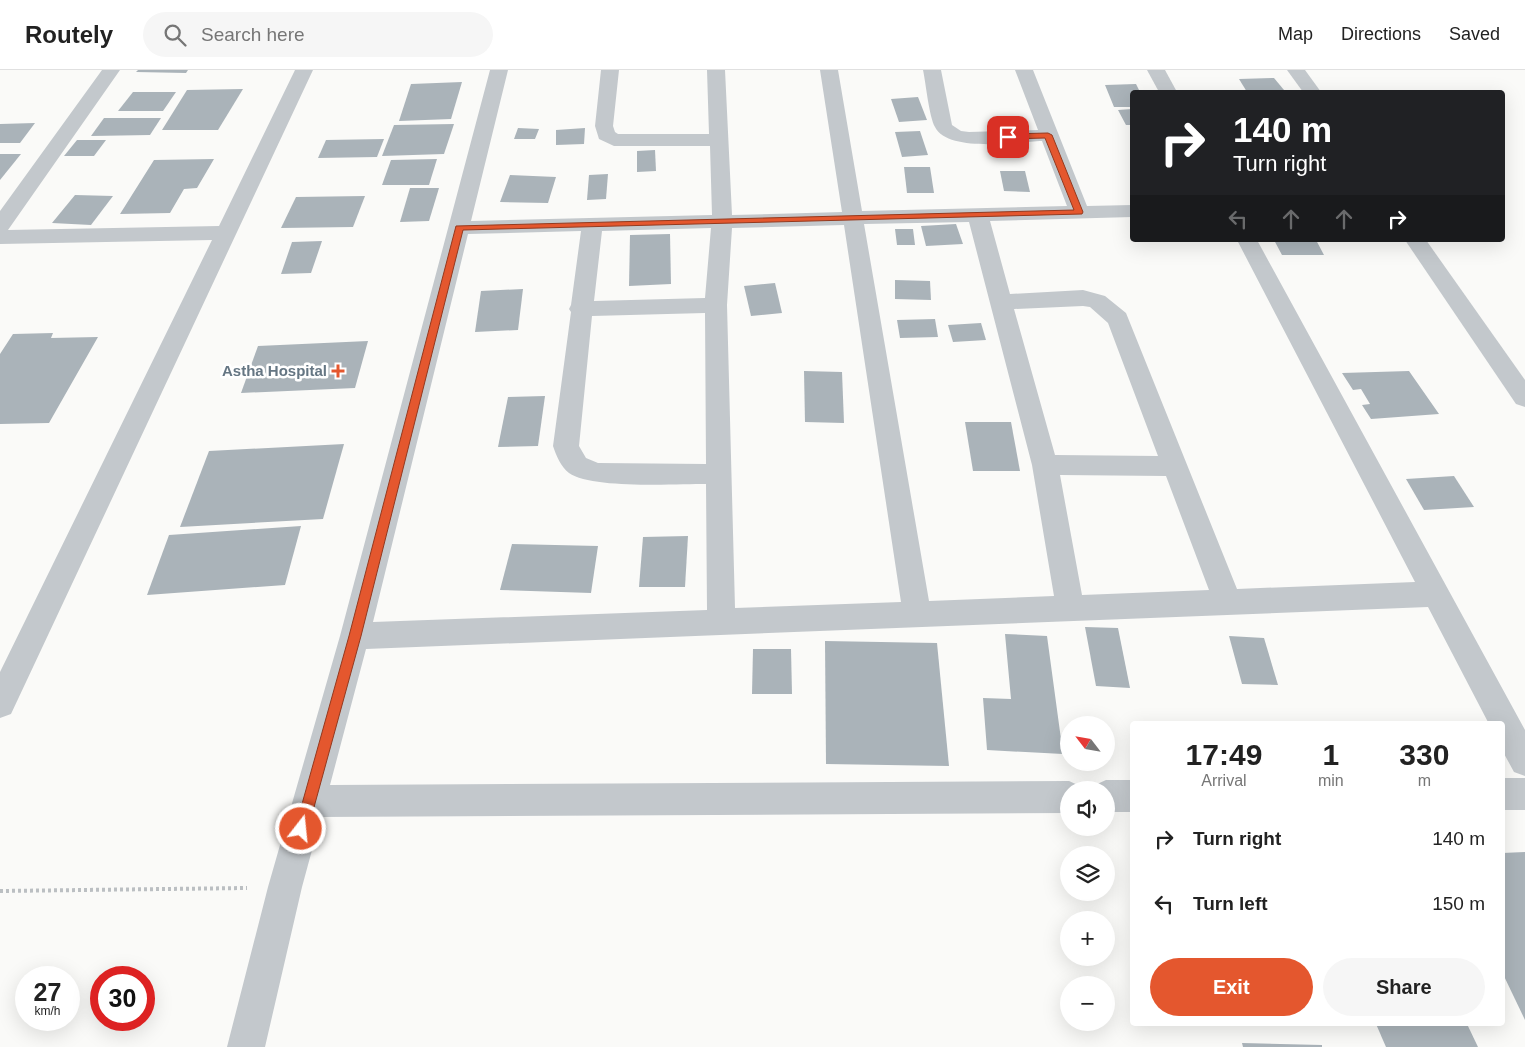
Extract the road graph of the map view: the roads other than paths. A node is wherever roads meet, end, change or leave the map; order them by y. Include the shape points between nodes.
1 (111, 70) edge
2 (304, 70) edge
3 (499, 70) edge
4 (610, 70) edge
5 (716, 70) edge
6 (829, 70) edge
7 (932, 70) edge
8 (1024, 70) edge
9 (1156, 70) edge
10 (1296, 70) edge
11 (1167, 90) edge
12 (1311, 90) edge
13 (1048, 135) junction
14 (719, 140) junction
15 (1130, 211) edge
16 (1079, 212) junction
17 (978, 215) junction
18 (853, 218) junction
19 (722, 221) junction
20 (592, 224) junction
21 (0, 226) edge
22 (459, 228) junction
23 (226, 233) junction
24 (0, 237) edge
25 (1248, 242) edge
26 (1416, 242) edge
27 (1000, 302) junction
28 (716, 305) junction
29 (580, 309) junction
30 (1525, 398) edge
31 (1045, 464) junction
32 (1176, 466) junction
33 (718, 474) junction
34 (1436, 594) junction
35 (1228, 603) junction
36 (1070, 608) junction
37 (917, 614) junction
38 (721, 622) junction
39 (355, 636) junction
40 (0, 704) edge
41 (1504, 721) edge
42 (1505, 723) edge
43 (1525, 761) edge
44 (1505, 794) edge
45 (1525, 794) edge
46 (1115, 796) edge
47 (1130, 796) edge
48 (1060, 797) edge
49 (310, 801) junction
50 (246, 1047) edge

1 - 21 street
2 - 23 street
3 - 22 street
4 - 14 street via 604,126 606,135 624,141
5 - 14 street
6 - 18 street
7 - 13 street via 947,132 969,138
8 - 13 street
9 - 11 street
10 - 12 street
13 - 16 street
14 - 19 street
15 - 16 street
16 - 17 street
17 - 18 street
17 - 27 street
18 - 19 street
18 - 37 street
19 - 20 street
19 - 28 street
20 - 22 street
20 - 29 street
22 - 39 street
23 - 24 street
23 - 40 street
25 - 34 street
26 - 30 street
27 - 31 street
27 - 32 street via 1083,298 1097,301 1109,309 1118,319
28 - 29 street
28 - 33 street
29 - 33 street via 566,446 570,459 581,468 598,472
31 - 32 street
31 - 36 street
32 - 35 street
33 - 38 street
34 - 35 street
34 - 41 street
35 - 36 street
36 - 37 street
37 - 38 street
38 - 39 street
39 - 49 street
42 - 43 street
44 - 45 street
46 - 47 street
48 - 49 street
49 - 50 street via 285,887

